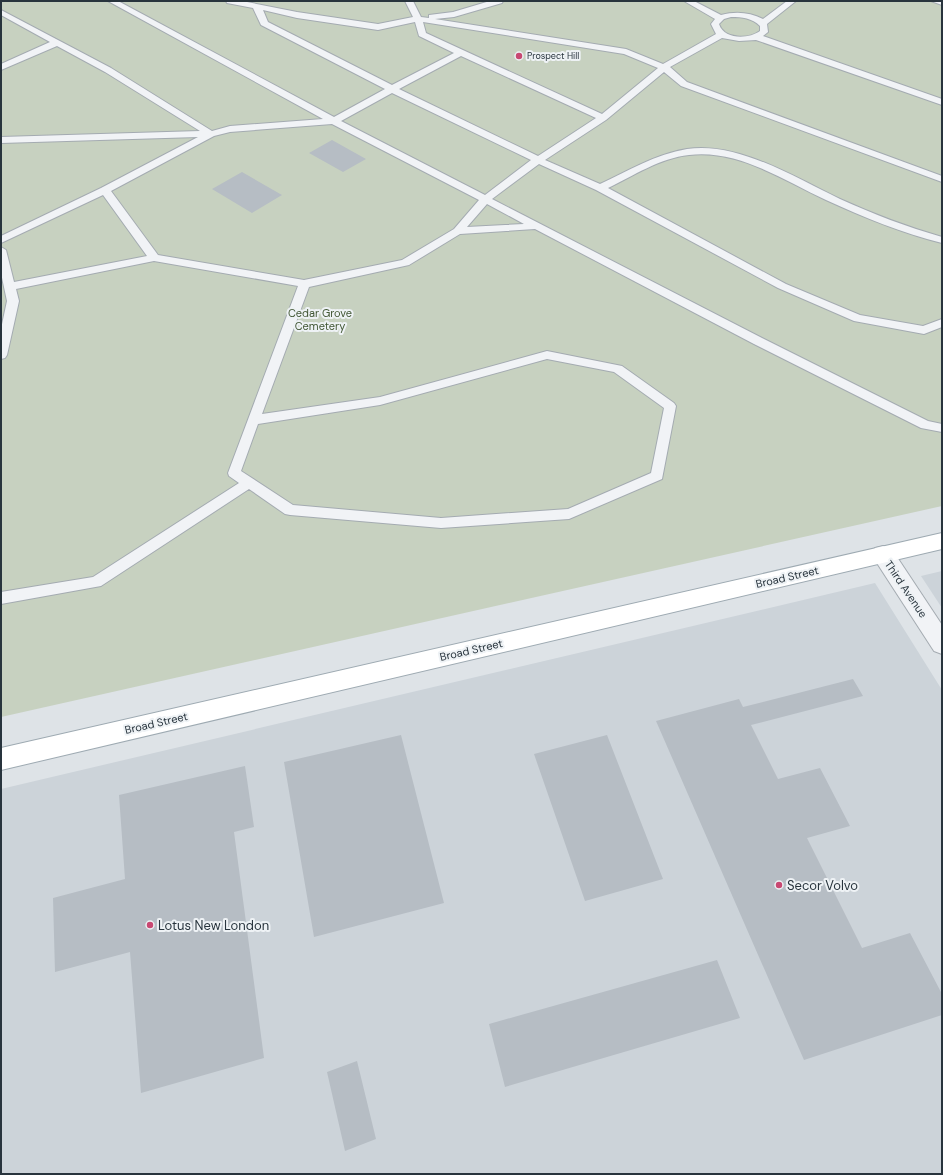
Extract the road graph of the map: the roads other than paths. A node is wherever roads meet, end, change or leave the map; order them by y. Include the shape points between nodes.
1 (112, 1) edge
2 (230, 1) edge
3 (408, 1) edge
4 (499, 1) edge
5 (688, 1) edge
6 (792, 1) edge
7 (935, 1) edge
8 (942, 3) edge
9 (257, 7) junction
10 (3, 15) edge
11 (720, 18) junction
12 (418, 19) junction
13 (763, 23) junction
14 (722, 34) junction
15 (757, 38) junction
16 (58, 42) junction
17 (461, 53) junction
18 (1, 67) edge
19 (664, 67) junction
20 (392, 89) junction
21 (942, 102) edge
22 (603, 118) junction
23 (334, 121) junction
24 (212, 134) junction
25 (1, 140) edge
26 (538, 160) junction
27 (942, 179) edge
28 (600, 188) junction
29 (105, 190) junction
30 (486, 199) junction
31 (538, 226) junction
32 (458, 231) junction
33 (1, 240) edge
34 (942, 240) edge
35 (1, 250) edge
36 (154, 258) junction
37 (304, 284) junction
38 (9, 287) junction
39 (942, 323) edge
40 (1, 355) edge
41 (253, 420) junction
42 (942, 428) edge
43 (248, 482) junction
44 (942, 541) edge
45 (882, 554) junction
46 (1, 598) edge
47 (942, 644) edge
48 (1, 759) edge

1 - 23 lane
2 - 9 lane
3 - 12 lane
4 - 12 lane via 454,14
5 - 11 lane
6 - 13 lane
7 - 8 lane
9 - 12 lane via 378,27
9 - 20 lane via 264,22
10 - 16 lane
11 - 13 lane via 734,14 743,15 751,16
11 - 14 lane via 715,24
12 - 17 lane via 422,34
12 - 19 lane via 626,52
13 - 15 lane via 766,31
14 - 15 lane via 735,38
14 - 19 lane
15 - 21 lane
16 - 18 lane
16 - 24 lane
17 - 20 lane
17 - 22 lane
19 - 22 lane
19 - 27 lane via 684,84
20 - 23 lane
20 - 26 lane
22 - 26 lane
23 - 24 lane via 230,129
23 - 30 lane
24 - 25 lane
24 - 29 lane
26 - 28 lane
26 - 30 lane
28 - 34 lane via 673,154 699,151 726,155 769,169 844,204 922,235
28 - 39 lane via 782,286 858,318 924,330
29 - 33 lane
29 - 36 lane
30 - 31 lane
30 - 32 lane
31 - 32 lane
31 - 42 lane via 924,425
32 - 37 lane via 405,263
35 - 38 lane
36 - 37 lane
36 - 38 lane
37 - 41 lane
38 - 40 lane via 13,301
41 - 43 lane via 234,473
41 - 43 lane via 380,401 547,355 618,369 670,406 658,476 569,514 441,523 290,510
43 - 46 lane via 96,582
44 - 45 main road, Broad Street
45 - 47 street, Third Avenue
45 - 48 main road, Broad Street

